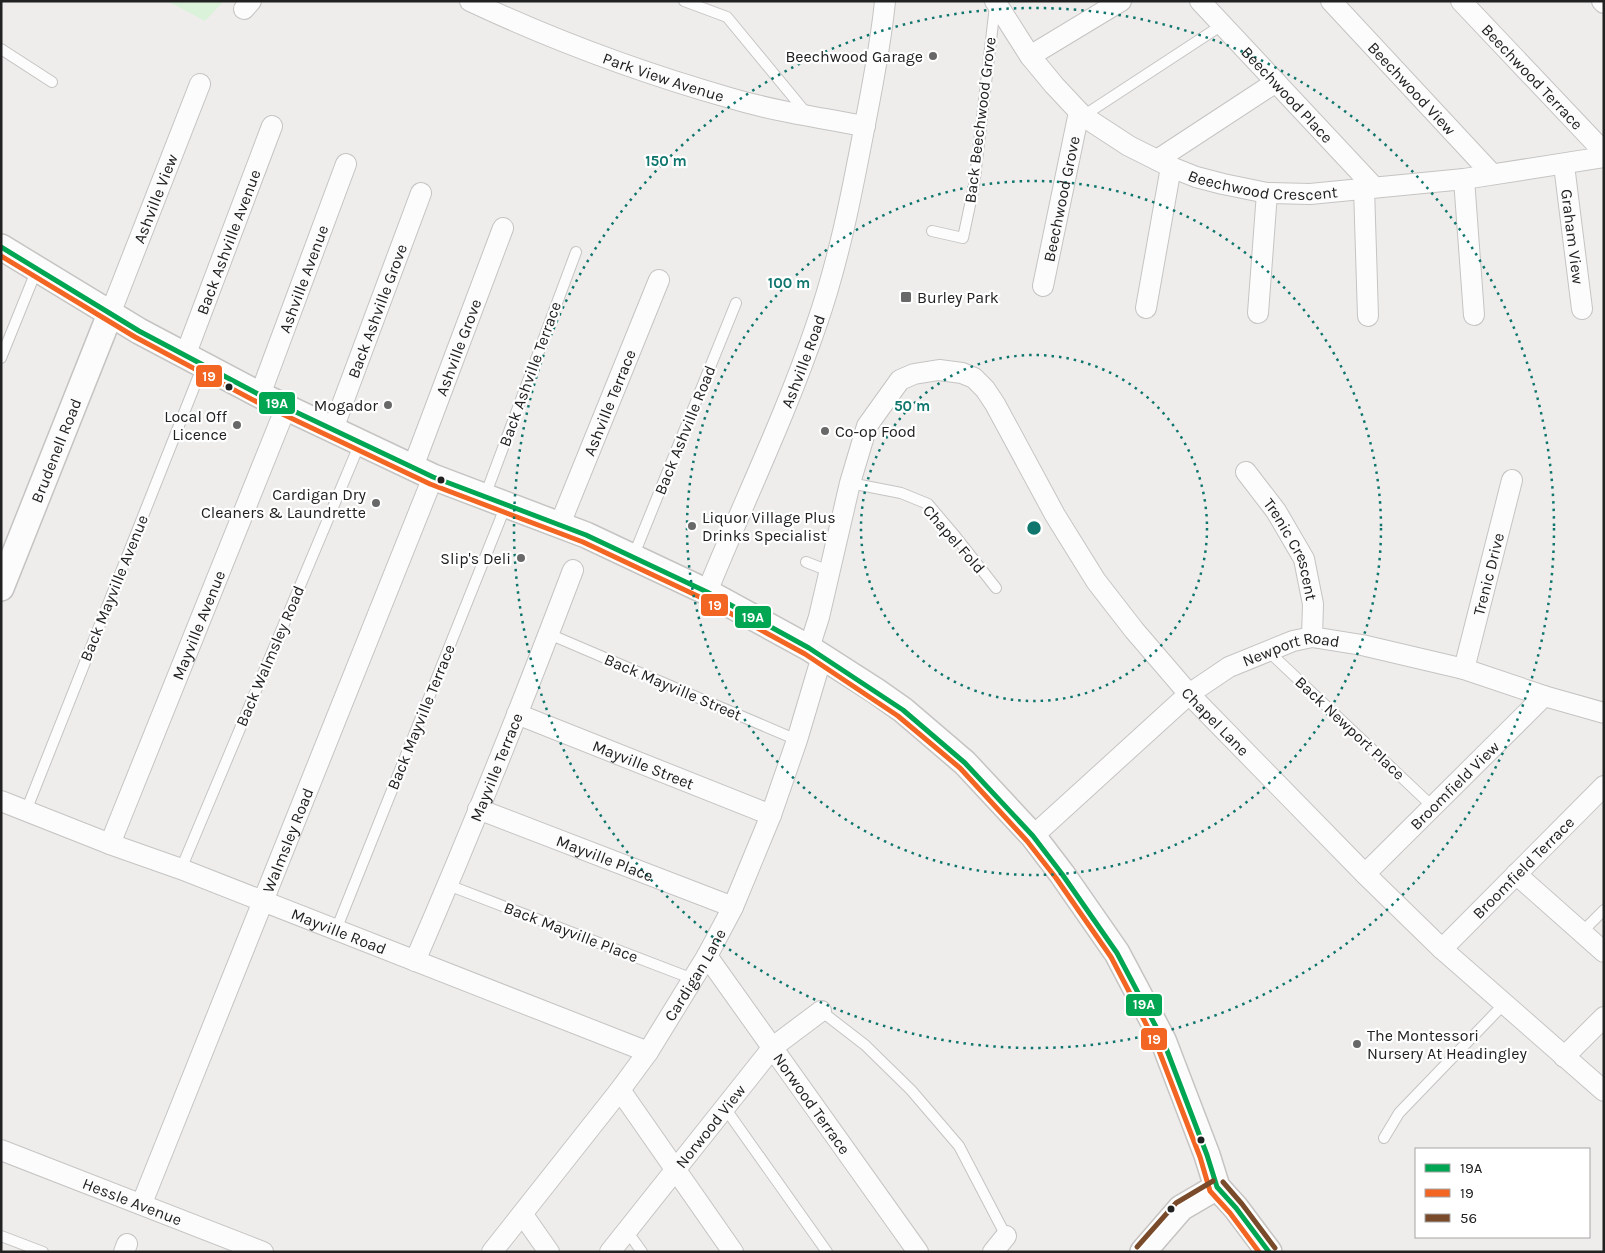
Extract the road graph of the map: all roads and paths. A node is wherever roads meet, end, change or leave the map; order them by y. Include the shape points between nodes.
1 (470, 1) edge
2 (684, 1) edge
3 (885, 1) edge
4 (1121, 1) edge
5 (1200, 1) edge
6 (1331, 1) edge
7 (1462, 1) edge
8 (995, 2) edge
9 (1222, 25) junction
10 (1, 49) edge
11 (1030, 56) junction
12 (52, 82) dead end
13 (1276, 82) junction
14 (200, 84) dead end
15 (1081, 114) junction
16 (809, 116) junction
17 (272, 126) dead end
18 (865, 126) junction
19 (1604, 152) edge
20 (1604, 157) edge
21 (346, 164) dead end
22 (1164, 164) junction
23 (1564, 165) junction
24 (1492, 174) junction
25 (1464, 178) junction
26 (1369, 187) junction
27 (421, 193) dead end
28 (1267, 193) junction
29 (503, 228) dead end
30 (932, 231) dead end
31 (1, 247) edge
32 (576, 252) dead end
33 (37, 269) junction
34 (658, 280) dead end
35 (1042, 286) dead end
36 (736, 303) dead end
37 (1146, 308) dead end
38 (1582, 309) dead end
39 (110, 314) junction
40 (1258, 314) dead end
41 (1474, 315) dead end
42 (1368, 316) dead end
43 (1, 358) edge
44 (194, 360) junction
45 (260, 395) junction
46 (286, 407) junction
47 (877, 411) joint
48 (333, 429) junction
49 (360, 443) junction
50 (423, 472) junction
51 (1246, 472) dead end
52 (1512, 480) dead end
53 (850, 483) junction
54 (496, 500) junction
55 (560, 524) junction
56 (633, 556) junction
57 (806, 562) dead end
58 (573, 570) dead end
59 (829, 571) junction
60 (1, 588) edge
61 (996, 588) dead end
62 (707, 592) junction
63 (548, 634) junction
64 (1312, 637) junction
65 (1267, 650) junction
66 (816, 652) junction
67 (1464, 670) junction
68 (1189, 694) junction
69 (1544, 696) junction
70 (1604, 713) edge
71 (517, 714) junction
72 (797, 740) junction
73 (1604, 786) edge
74 (1, 801) edge
75 (1432, 806) junction
76 (478, 809) junction
77 (26, 811) junction
78 (771, 816) junction
79 (1033, 836) junction
80 (110, 844) junction
81 (181, 869) junction
82 (1365, 874) junction
83 (1516, 874) junction
84 (448, 885) junction
85 (262, 902) junction
86 (733, 907) junction
87 (1604, 910) edge
88 (336, 930) junction
89 (1582, 932) junction
90 (1442, 949) junction
91 (1604, 952) edge
92 (707, 956) junction
93 (415, 961) junction
94 (693, 979) junction
95 (1504, 1004) junction
96 (821, 1011) joint
97 (1604, 1017) edge
98 (773, 1047) junction
99 (648, 1052) junction
100 (1564, 1057) junction
101 (620, 1090) junction
102 (1604, 1092) edge
103 (725, 1108) junction
104 (1384, 1138) dead end
105 (1, 1150) edge
106 (676, 1170) junction
107 (1216, 1187) junction
108 (142, 1204) junction
109 (522, 1215) junction
110 (627, 1231) junction
111 (1, 1236) edge
112 (1006, 1236) joint
113 (43, 1252) edge
114 (263, 1252) edge
115 (492, 1252) edge
116 (549, 1252) edge
117 (610, 1252) edge
118 (642, 1252) edge
119 (733, 1252) edge
120 (827, 1252) edge
121 (918, 1252) edge
122 (993, 1252) edge
123 (1143, 1252) edge
124 (1269, 1252) edge

1 - 16 street, Park View Avenue via 600,56 731,99
2 - 16 lane via 727,17
3 - 18 street, Ashville Road
4 - 11 street
5 - 9 street, Beechwood Place
6 - 24 street, Beechwood View
7 - 19 street, Beechwood Terrace
8 - 11 street, Beechwood Crescent
8 - 30 lane, Back Beechwood Grove via 974,186 963,238
9 - 13 street, Beechwood Place
9 - 15 lane
10 - 12 lane
11 - 15 street, Beechwood Crescent
13 - 22 street
13 - 26 street, Beechwood Place
14 - 39 street, Ashville View
15 - 22 street, Beechwood Crescent via 1129,146
15 - 35 street, Beechwood Grove
16 - 18 street, Park View Avenue
17 - 44 street, Back Ashville Avenue
18 - 62 street, Ashville Road via 841,239 816,326 773,438
20 - 23 street, Beechwood Crescent
21 - 45 street, Ashville Avenue
22 - 28 street, Beechwood Crescent via 1196,177
22 - 37 street
23 - 24 street, Beechwood Crescent
23 - 38 street, Graham View
24 - 25 street, Beechwood Crescent
25 - 26 street, Beechwood Crescent
25 - 41 street
26 - 28 street, Beechwood Crescent via 1310,194
26 - 42 street
27 - 48 street, Back Ashville Grove
28 - 40 street
29 - 50 street, Ashville Grove
31 - 33 street
32 - 54 lane, Back Ashville Terrace
33 - 39 street
33 - 43 lane
34 - 55 street, Ashville Terrace
36 - 56 lane, Back Ashville Road
39 - 44 street
39 - 60 street, Brudenell Road
44 - 45 street
44 - 77 lane, Back Mayville Avenue
45 - 46 street
46 - 48 street
46 - 80 street, Mayville Avenue
47 - 53 street, Cardigan Lane via 867,426
47 - 68 street, Chapel Lane via 900,380 914,374 963,367 985,389 1012,432 1055,515 1096,581
48 - 49 street
49 - 50 street
49 - 81 lane, Back Walmsley Road
50 - 54 street
50 - 85 street, Walmsley Road
51 - 64 street, Trenic Crescent via 1276,511 1304,559 1314,604
52 - 67 street, Trenic Drive
53 - 59 street, Cardigan Lane
53 - 61 lane, Chapel Fold via 901,493 928,504
54 - 55 street
54 - 88 lane, Back Mayville Terrace
55 - 56 street
56 - 62 street
57 - 59 lane
58 - 63 street, Mayville Terrace
59 - 66 street, Cardigan Lane via 819,617
62 - 66 street
63 - 71 street, Mayville Terrace
63 - 72 lane, Back Mayville Street
64 - 65 street, Newport Road
64 - 67 street, Newport Road via 1362,645
65 - 68 street, Newport Road via 1229,667
65 - 75 lane, Back Newport Place
66 - 72 street, Cardigan Lane
66 - 79 street via 903,710 965,763
67 - 69 street, Newport Road
68 - 79 street, Newport Road
68 - 82 street, Chapel Lane
69 - 70 street, Newport Road
69 - 75 street, Broomfield View
71 - 76 street, Mayville Terrace
71 - 78 street, Mayville Street
72 - 78 street, Cardigan Lane
73 - 83 street, Broomfield Terrace
74 - 77 street, Mayville Road
75 - 82 street, Broomfield View
76 - 84 street, Mayville Terrace
76 - 86 street, Mayville Place
77 - 80 street, Mayville Road
78 - 86 street, Cardigan Lane
79 - 107 street via 1117,953 1158,1031 1207,1155
80 - 81 street, Mayville Road
81 - 85 street, Mayville Road
82 - 90 street, Chapel Lane
83 - 89 street
83 - 90 street, Broomfield Terrace
84 - 93 street, Mayville Terrace
84 - 94 lane, Back Mayville Place
85 - 88 street, Mayville Road
85 - 108 street, Walmsley Road
86 - 92 street, Cardigan Lane
87 - 89 lane
88 - 93 street, Mayville Road
89 - 91 street
90 - 95 street, Chapel Lane
92 - 94 street, Cardigan Lane
92 - 98 street, Norwood Terrace
93 - 99 street, Mayville Road
94 - 99 street, Cardigan Lane
95 - 100 street, Chapel Lane
95 - 104 lane via 1399,1113
96 - 98 street, Norwood View
96 - 112 lane via 872,1051 959,1146
97 - 100 street
98 - 103 street, Norwood View
98 - 121 street, Norwood Terrace
99 - 101 street, Cardigan Lane
100 - 102 street, Chapel Lane
101 - 106 street
101 - 109 street, Cardigan Lane
103 - 106 street, Norwood View
103 - 120 lane
105 - 108 street, Hessle Avenue
106 - 110 street, Norwood View
106 - 119 street
107 - 123 street via 1181,1208
107 - 124 street
108 - 114 street, Hessle Avenue
109 - 115 street, Cardigan Lane
109 - 116 street
110 - 117 street, Norwood View
110 - 118 lane
111 - 113 lane
112 - 122 street

